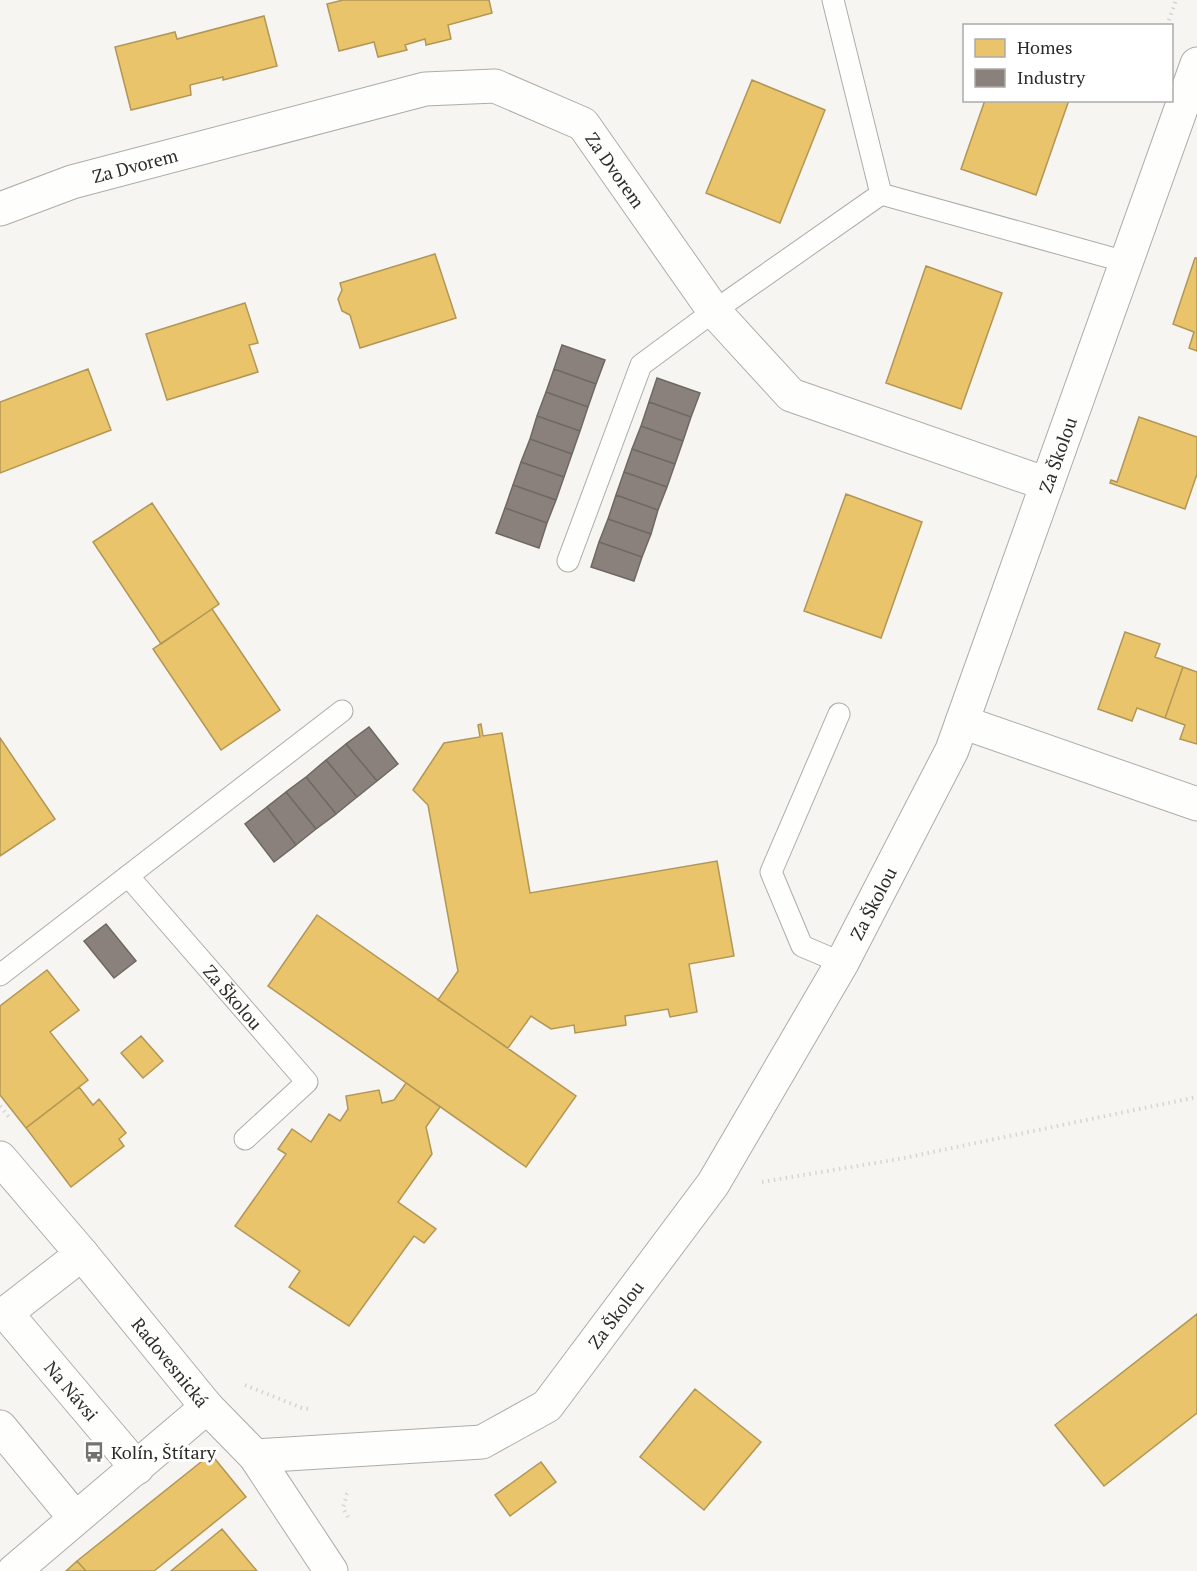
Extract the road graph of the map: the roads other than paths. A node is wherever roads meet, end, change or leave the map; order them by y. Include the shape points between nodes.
1 (833, 0) edge
2 (1197, 64) edge
3 (881, 194) junction
4 (0, 209) edge
5 (1126, 262) junction
6 (714, 311) junction
7 (1047, 484) junction
8 (568, 561) dead end
9 (342, 711) dead end
10 (839, 714) dead end
11 (962, 722) junction
12 (1197, 804) edge
13 (128, 876) junction
14 (842, 963) junction
15 (0, 975) edge
16 (245, 1139) dead end
17 (0, 1158) edge
18 (82, 1254) junction
19 (3, 1315) edge
20 (207, 1407) junction
21 (0, 1427) edge
22 (255, 1456) junction
23 (136, 1468) junction
24 (75, 1518) junction
25 (14, 1571) edge
26 (331, 1571) edge

1 - 3 lane
2 - 5 street, Za Školou
3 - 5 lane
3 - 6 lane
4 - 6 street, Za Dvorem via 72,182 425,89 495,86 584,124
5 - 7 street, Za Školou
6 - 7 street, Za Dvorem via 791,395
6 - 8 lane via 640,365
7 - 11 street, Za Školou
9 - 13 lane
10 - 14 lane via 771,872 802,946
11 - 12 street
11 - 14 street, Za Školou via 952,750
13 - 15 lane
13 - 16 lane, Za Školou via 307,1082
14 - 22 street, Za Školou via 714,1184 547,1406 482,1442
17 - 18 street, Radovesnická
18 - 19 street, Na Návsi
18 - 20 street, Radovesnická
19 - 23 street, Na Návsi
20 - 22 street, Radovesnická
20 - 23 street
21 - 24 street
22 - 26 street, Radovesnická
23 - 24 street
24 - 25 street

